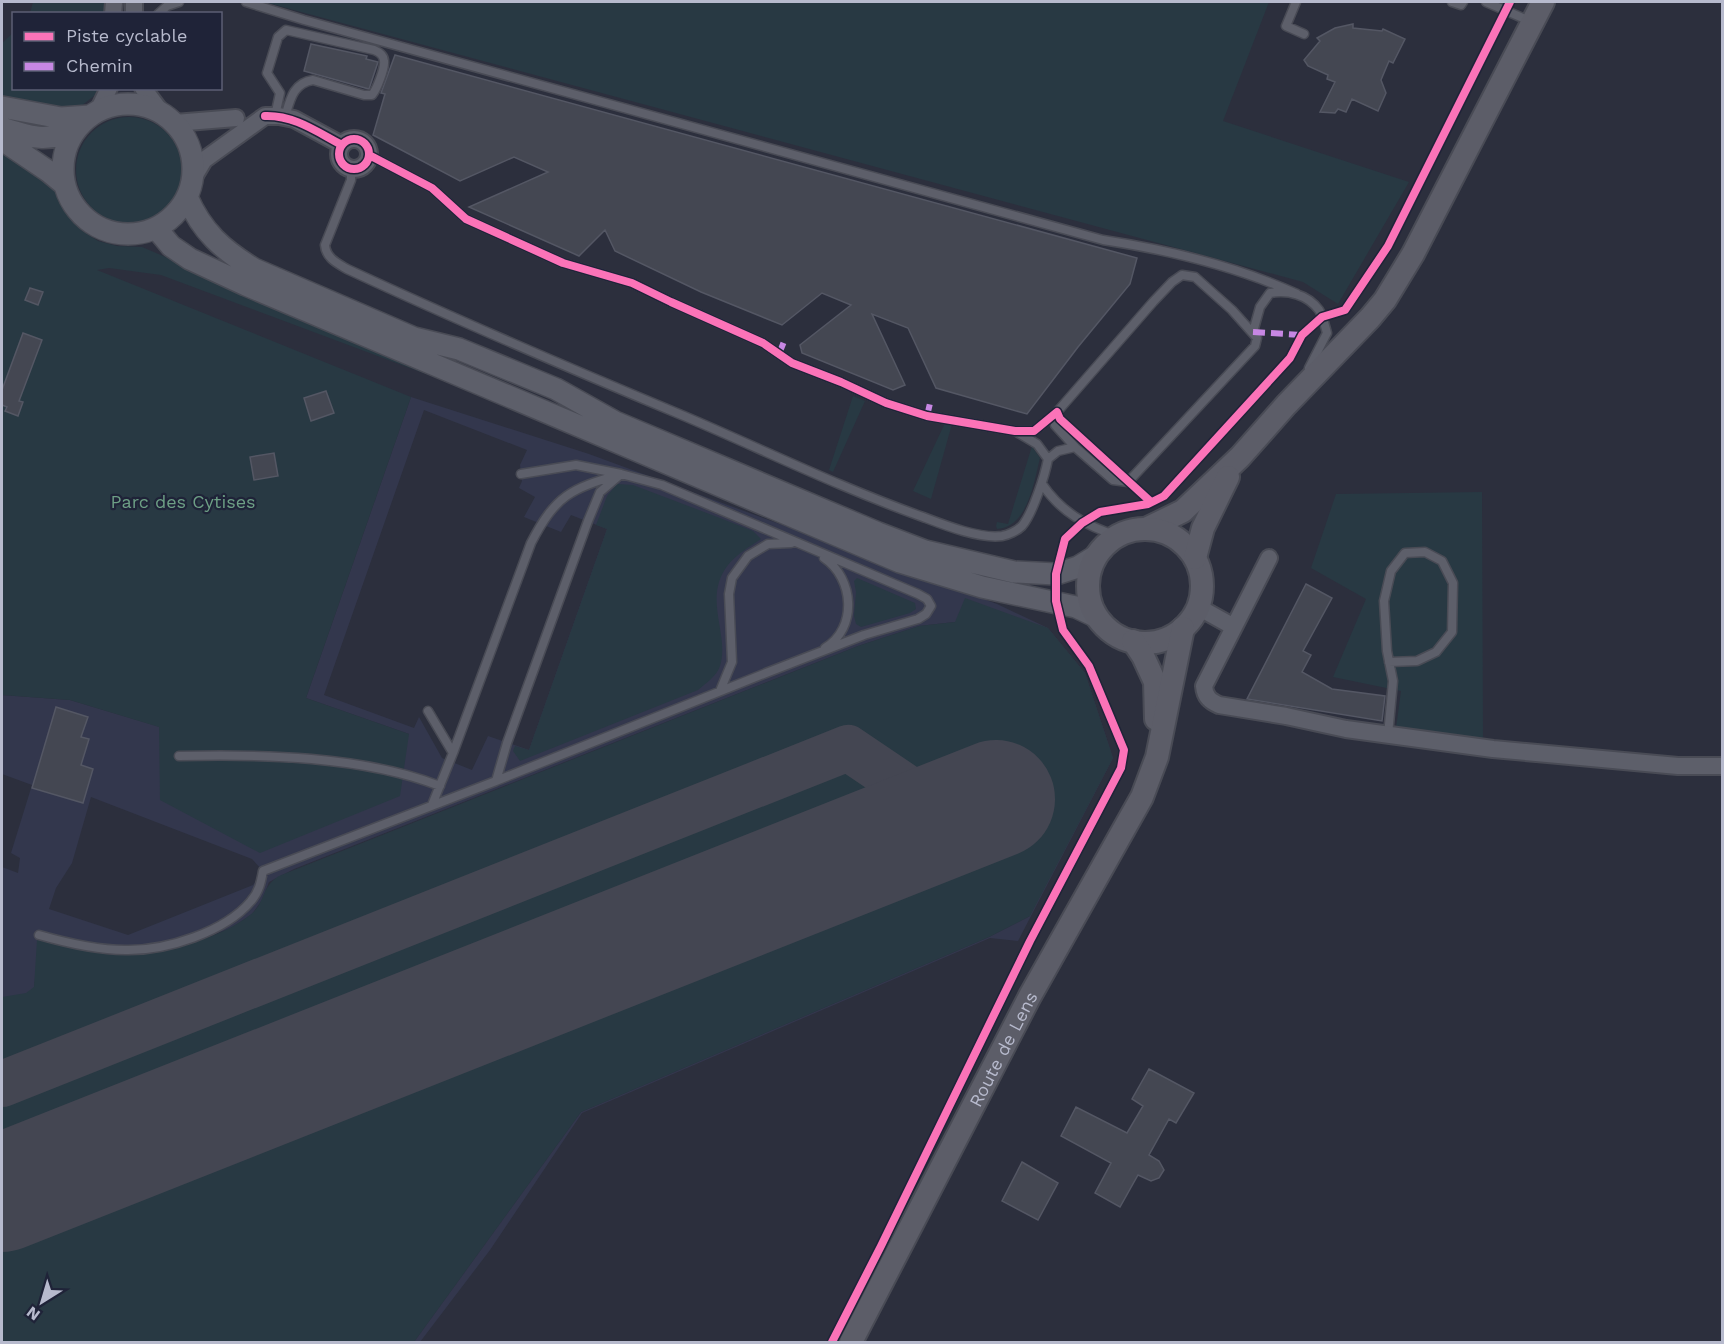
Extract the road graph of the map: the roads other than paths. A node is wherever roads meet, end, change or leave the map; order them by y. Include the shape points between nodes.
1 (179, 2) edge
2 (246, 2) edge
3 (1296, 2) edge
4 (1452, 2) edge
5 (1463, 2) edge
6 (1486, 2) edge
7 (1543, 2) edge
8 (160, 12) edge
9 (1532, 22) junction
10 (1304, 34) dead end
11 (108, 90) edge
12 (145, 90) edge
13 (2, 107) edge
14 (275, 116) junction
15 (89, 118) junction
16 (168, 118) junction
17 (236, 118) dead end
18 (2, 128) edge
19 (2, 140) edge
20 (342, 145) junction
21 (369, 155) junction
22 (351, 168) junction
23 (65, 185) junction
24 (190, 188) junction
25 (156, 228) junction
26 (254, 269) junction
27 (1297, 294) junction
28 (1253, 332) junction
29 (1286, 405) junction
30 (1057, 412) junction
31 (1015, 431) junction
32 (1075, 447) junction
33 (1240, 457) junction
34 (1048, 459) junction
35 (672, 464) junction
36 (521, 474) dead end
37 (621, 474) junction
38 (1042, 484) junction
39 (662, 485) junction
40 (1146, 529) junction
41 (1118, 536) junction
42 (811, 549) junction
43 (1096, 556) junction
44 (1195, 558) junction
45 (1269, 558) dead end
46 (977, 576) dead end
47 (1198, 607) junction
48 (1097, 617) junction
49 (1234, 627) junction
50 (1183, 628) junction
51 (1133, 641) junction
52 (808, 657) junction
53 (1389, 662) junction
54 (720, 691) junction
55 (428, 711) dead end
56 (1388, 735) junction
57 (453, 753) junction
58 (179, 756) dead end
59 (1157, 757) junction
60 (1722, 766) edge
61 (496, 780) junction
62 (440, 786) junction
63 (432, 805) junction
64 (39, 935) dead end
65 (851, 1342) edge

1 - 8 lane
2 - 27 lane via 1103,240 1155,248 1270,281
3 - 10 lane via 1286,26
4 - 5 lane
6 - 9 lane
7 - 9 main road
9 - 29 main road via 1413,254 1385,300
11 - 15 street
12 - 16 street
13 - 15 street via 61,118
14 - 14 lane via 306,81 372,95 385,61 382,54 286,30 278,37 267,73 280,93
14 - 20 street via 294,119
14 - 24 street via 204,159
15 - 16 street via 124,103 144,106
15 - 18 street via 65,135 50,139
15 - 23 street via 68,143 63,165
16 - 17 street
16 - 24 street via 184,135 190,149
19 - 23 street
20 - 21 street via 359,140
20 - 22 street via 340,159
21 - 22 street via 361,167
21 - 31 lane via 432,188 466,219 563,263 632,283 763,343 792,363 907,411
22 - 38 lane via 351,180 326,243 326,252 347,269 868,496 946,526 986,535 1010,534 1022,526
23 - 25 street via 73,203 102,229 140,234
24 - 25 street via 181,208
24 - 26 street via 192,210 207,232 230,255
25 - 35 street via 180,253 227,276
26 - 43 street via 414,338 459,349 546,385 615,422 925,551 1004,575 1056,574
26 - 46 lane via 280,289 357,324 872,541
27 - 28 lane via 1270,294 1260,307
27 - 29 lane via 1320,311 1327,333
28 - 30 lane via 1195,277 1182,275 1166,288
28 - 32 lane via 1257,338 1255,346 1128,482 1113,480
29 - 33 main road
30 - 31 lane via 1034,431
30 - 32 lane via 1055,425
31 - 34 lane via 1037,444
32 - 34 lane via 1058,451
33 - 40 main road via 1183,511
33 - 44 main road via 1203,528
34 - 38 lane
35 - 39 lane
35 - 48 street via 900,562 982,587 1076,607
36 - 37 lane via 576,465
37 - 39 lane
37 - 57 lane via 567,494 546,514 531,543
37 - 61 lane via 600,492 588,521
38 - 41 lane via 1050,496 1082,523
39 - 42 lane
40 - 41 main road
40 - 44 main road via 1174,537
41 - 43 main road
42 - 52 lane via 843,576 849,602 843,628 830,644
42 - 52 lane via 918,594 931,606 918,619
42 - 54 lane via 790,542 768,544 748,556 732,578 732,662
43 - 48 main road via 1088,590
44 - 47 main road via 1202,590
45 - 49 street
47 - 49 street
47 - 50 main road
48 - 51 main road via 1113,632
49 - 56 street via 1204,686 1210,701
50 - 51 main road via 1168,638
50 - 59 main road, Route de Lens
51 - 59 main road, Route de Lens via 1155,682
52 - 54 lane
53 - 53 lane via 1384,601 1391,571 1405,553 1425,552 1442,561 1453,583 1452,632 1436,652 1417,661
53 - 56 lane via 1393,681
54 - 61 lane
55 - 57 lane
56 - 60 street via 1493,749 1678,766
57 - 62 lane
58 - 62 lane via 244,754 362,766 414,776
59 - 65 main road, Route de Lens via 1142,797 1030,996
61 - 63 lane
62 - 63 lane
63 - 64 lane via 263,871 253,900 235,918 188,939 127,951 66,943

